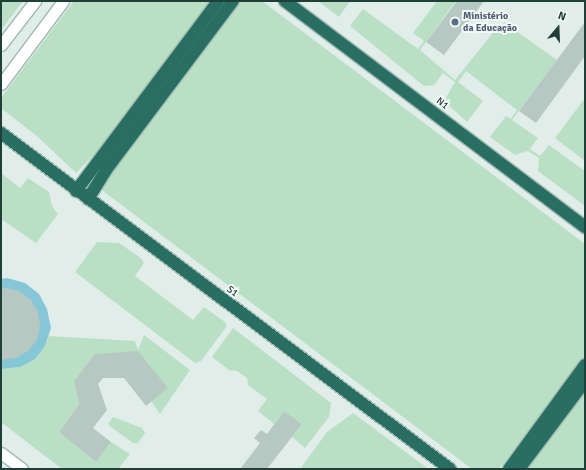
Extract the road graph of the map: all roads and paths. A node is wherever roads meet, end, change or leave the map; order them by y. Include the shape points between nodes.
1 (35, 1) edge
2 (62, 1) edge
3 (218, 1) edge
4 (233, 1) edge
5 (285, 1) edge
6 (1, 45) edge
7 (1, 84) edge
8 (1, 133) edge
9 (76, 191) junction
10 (88, 199) junction
11 (585, 227) edge
12 (585, 365) edge
13 (585, 381) edge
14 (1, 453) edge
15 (22, 469) edge
16 (450, 469) edge
17 (509, 469) edge
18 (519, 469) edge

1 - 6 main road
2 - 7 main road
3 - 9 highway
4 - 10 highway via 106,170
5 - 11 highway, N1
8 - 9 highway, S1
9 - 10 highway, S1
10 - 16 highway, S1
12 - 17 highway
13 - 18 highway
14 - 15 main road

